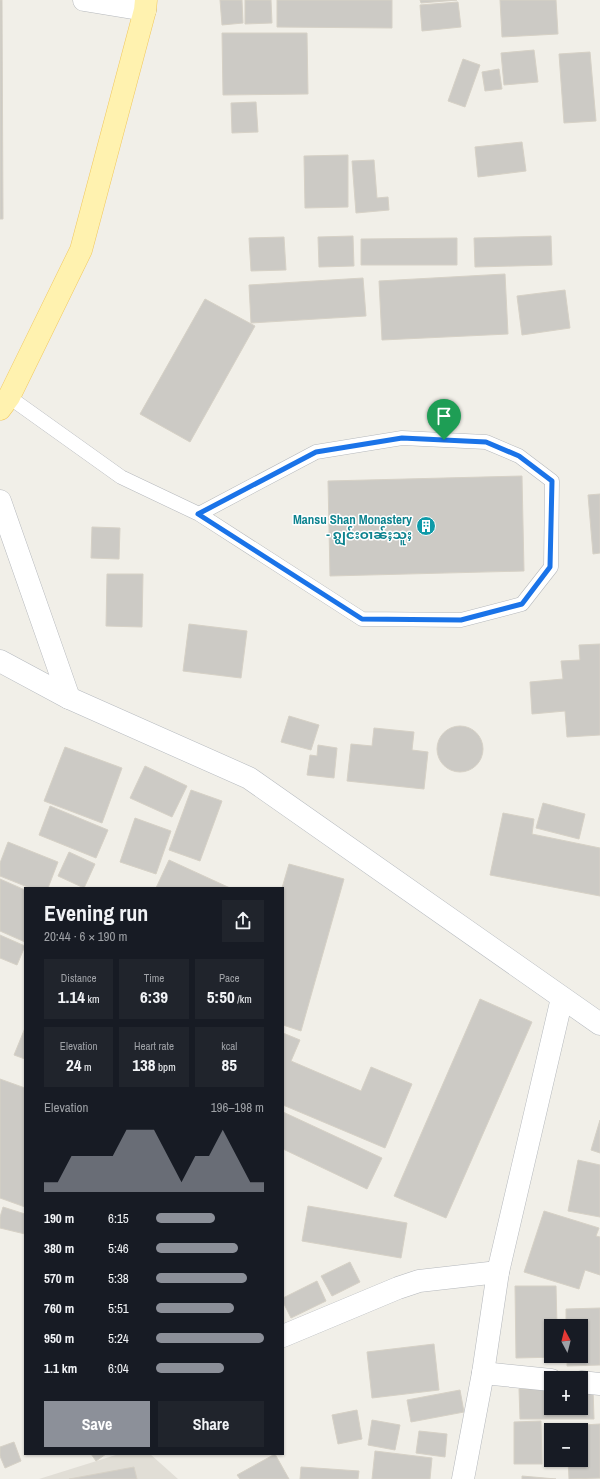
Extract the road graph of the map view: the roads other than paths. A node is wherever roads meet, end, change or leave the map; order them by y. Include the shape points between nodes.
1 (84, 0) edge
2 (145, 5) edge
3 (5, 403) edge
4 (0, 501) edge
5 (198, 514) junction
6 (0, 661) edge
7 (69, 698) junction
8 (562, 998) junction
9 (600, 1024) edge
10 (498, 1272) junction
11 (284, 1336) edge
12 (483, 1373) junction
13 (544, 1379) edge
14 (588, 1383) edge
15 (600, 1384) edge
16 (463, 1479) edge

1 - 2 street
2 - 3 main road via 81,250
3 - 5 lane via 121,477
4 - 7 street
5 - 5 lane via 316,452 402,438 486,442 519,456 552,481 550,567 522,604 461,620 362,619
6 - 7 street
7 - 8 street via 248,778
8 - 9 street
8 - 10 street
10 - 11 street via 419,1280
10 - 12 street
12 - 13 street
12 - 16 street
14 - 15 street

